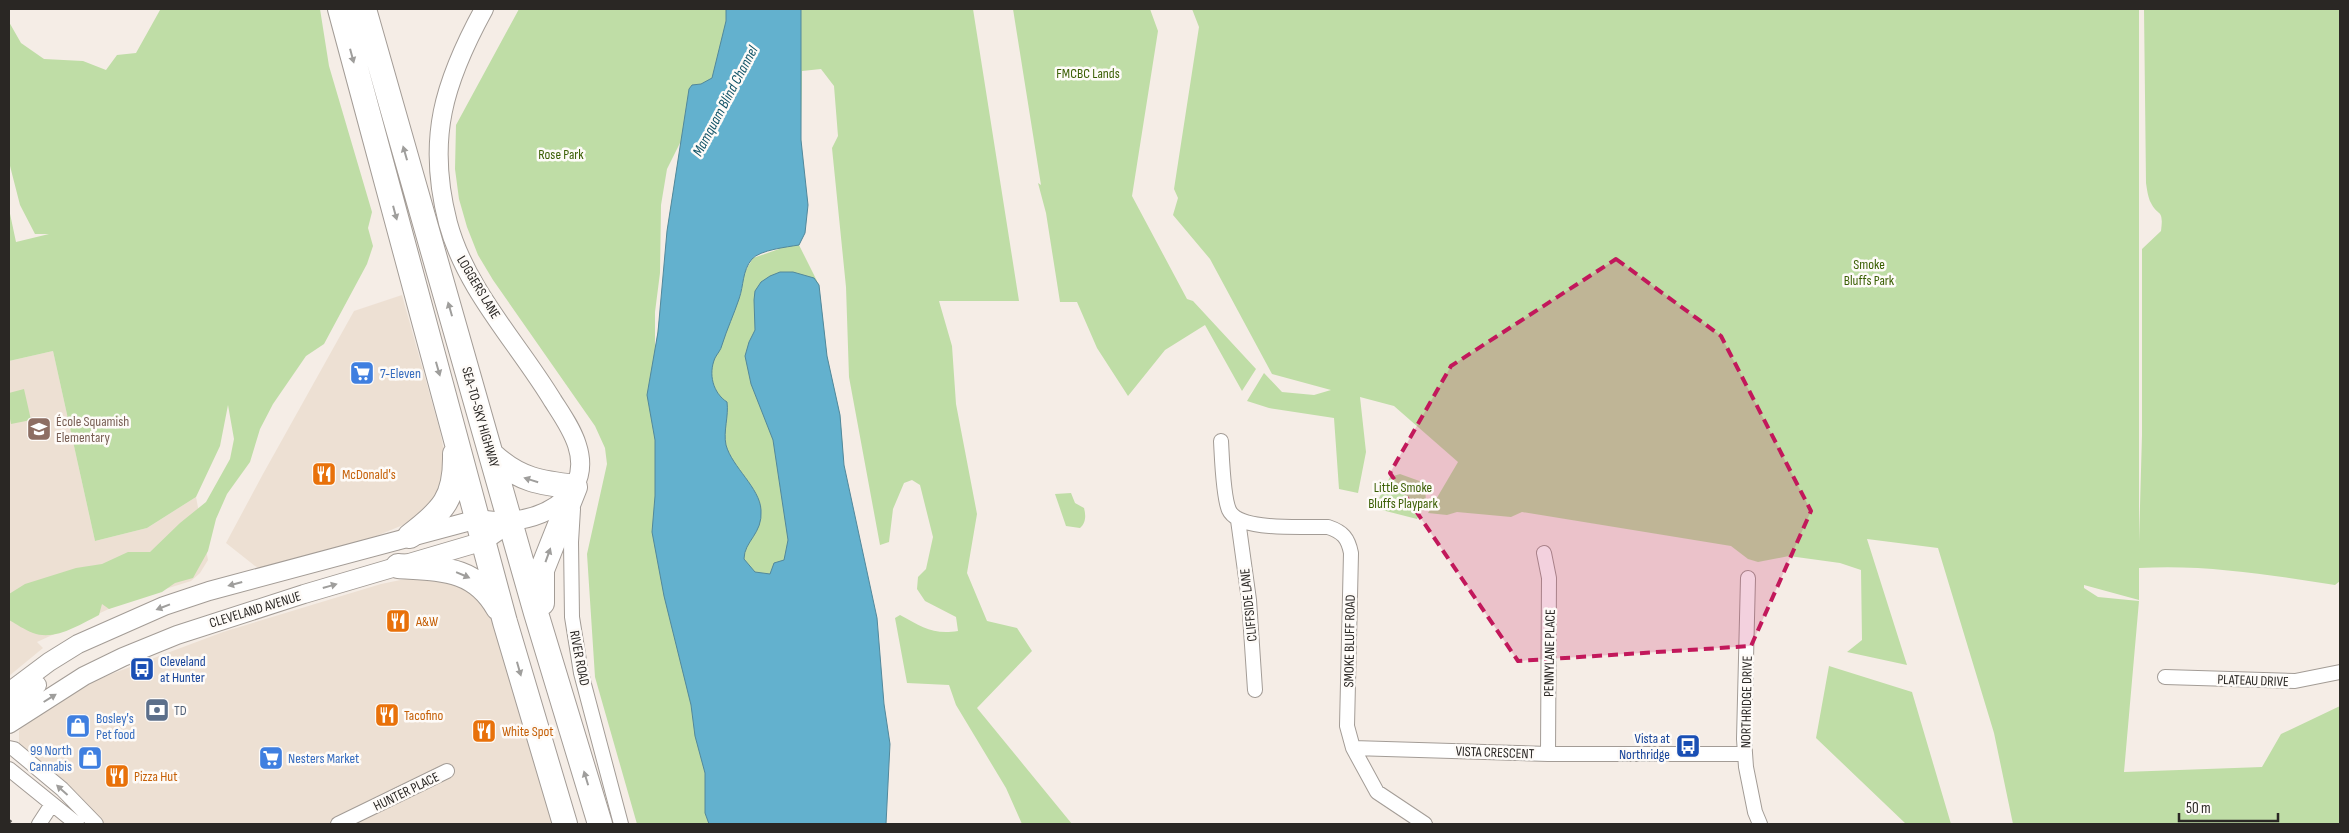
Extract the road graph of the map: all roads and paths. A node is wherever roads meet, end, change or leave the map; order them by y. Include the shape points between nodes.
1 (340, 9) edge
2 (364, 9) edge
3 (484, 9) edge
4 (454, 425) junction
5 (1221, 441) dead end
6 (493, 456) junction
7 (575, 488) junction
8 (1238, 520) junction
9 (511, 522) junction
10 (481, 530) junction
11 (410, 536) junction
12 (1544, 553) dead end
13 (398, 566) junction
14 (1748, 578) dead end
15 (506, 622) junction
16 (544, 638) junction
17 (78, 644) junction
18 (2340, 672) edge
19 (2165, 677) dead end
20 (1255, 690) dead end
21 (9, 692) edge
22 (9, 708) edge
23 (9, 724) edge
24 (9, 748) edge
25 (1353, 748) junction
26 (1548, 754) junction
27 (1745, 754) junction
28 (9, 768) edge
29 (447, 771) dead end
30 (52, 804) junction
31 (39, 824) edge
32 (77, 824) edge
33 (96, 824) edge
34 (338, 824) edge
35 (565, 824) edge
36 (600, 824) edge
37 (622, 824) edge
38 (1425, 824) edge
39 (1760, 824) edge

1 -> 4 highway, SEA-TO-SKY HIGHWAY
6 -> 2 highway, SEA-TO-SKY HIGHWAY
3 - 7 street, LOGGERS LANE via 449,82 441,113 440,168 448,222 475,286 571,431 580,461
4 - 10 highway, SEA-TO-SKY HIGHWAY
4 - 11 highway via 455,464 448,499 433,519
5 - 8 street via 1228,508
7 -> 6 highway via 527,479 506,468
6 - 9 highway, SEA-TO-SKY HIGHWAY
7 - 9 street, CLEVELAND AVENUE via 550,511
16 -> 7 highway via 542,570
7 - 37 street, RIVER ROAD via 571,542 572,616 581,673
8 - 20 street, CLIFFSIDE LANE
8 - 25 street, SMOKE BLUFF ROAD via 1255,525 1328,527 1345,535 1349,542 1347,726
9 - 10 street, CLEVELAND AVENUE
9 - 16 highway, SEA-TO-SKY HIGHWAY
10 - 11 street, CLEVELAND AVENUE
10 - 13 street, CLEVELAND AVENUE
10 - 15 highway, SEA-TO-SKY HIGHWAY
11 -> 17 street, CLEVELAND AVENUE via 186,598
12 - 26 street, PENNYLANE PLACE via 1549,578
13 -> 15 highway via 452,570 469,577 483,586
23 -> 13 street, CLEVELAND AVENUE via 84,676 177,635
14 - 27 street, NORTHRIDGE DRIVE
15 -> 35 highway, SEA-TO-SKY HIGHWAY
36 -> 16 highway, SEA-TO-SKY HIGHWAY
17 - 21 street, CLEVELAND AVENUE
17 - 22 street via 60,665
18 - 19 street, PLATEAU DRIVE via 2295,681
33 -> 24 street via 62,789
25 - 26 street, VISTA CRESCENT
25 - 38 street via 1377,792
26 - 27 street, VISTA CRESCENT
27 - 39 street, NORTHRIDGE DRIVE
28 - 30 street
29 - 34 street, HUNTER PLACE
30 - 31 street
30 - 32 street

